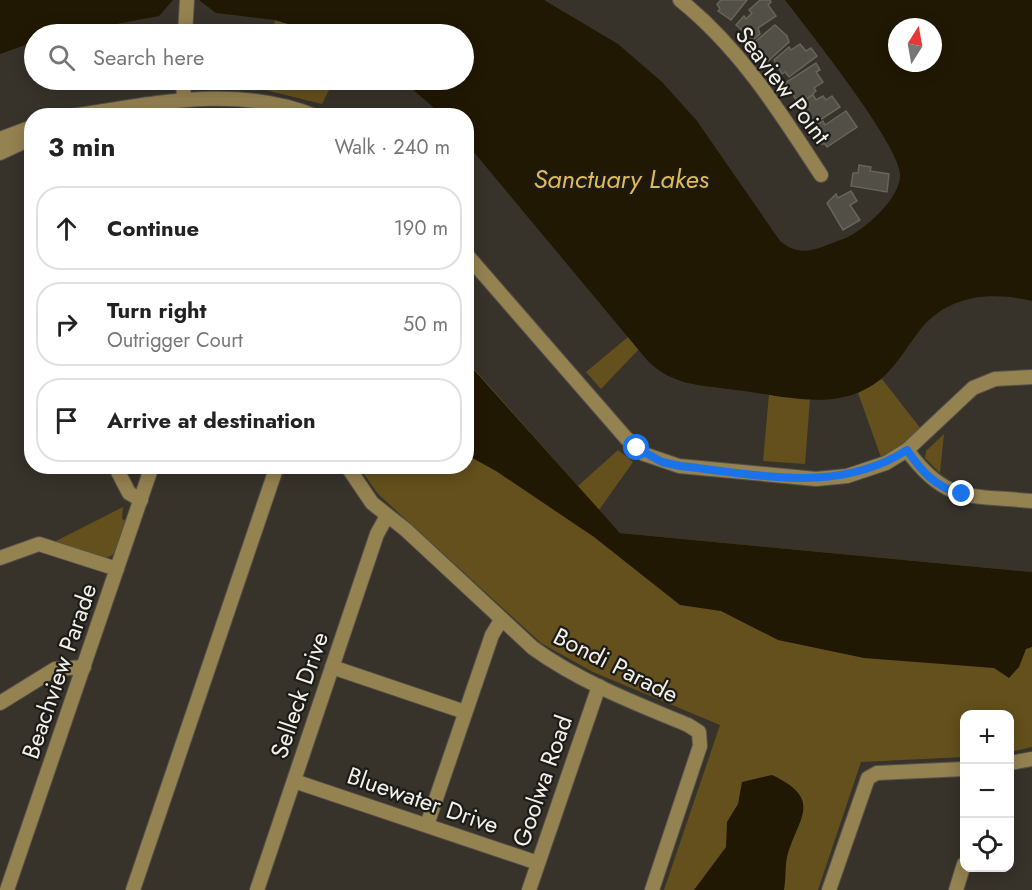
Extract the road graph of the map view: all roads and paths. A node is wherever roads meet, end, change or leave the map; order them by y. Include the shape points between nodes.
1 (187, 0) edge
2 (680, 0) edge
3 (186, 24) edge
4 (184, 90) edge
5 (184, 100) junction
6 (132, 108) edge
7 (258, 108) edge
8 (24, 130) edge
9 (0, 139) edge
10 (24, 142) edge
11 (0, 153) edge
12 (821, 175) dead end
13 (474, 263) edge
14 (1032, 377) edge
15 (907, 450) junction
16 (120, 474) edge
17 (150, 474) edge
18 (274, 474) edge
19 (352, 474) edge
20 (143, 495) junction
21 (1032, 501) edge
22 (387, 516) junction
23 (0, 558) edge
24 (117, 569) junction
25 (501, 620) junction
26 (84, 667) junction
27 (332, 667) junction
28 (49, 672) junction
29 (79, 682) junction
30 (599, 686) junction
31 (0, 703) edge
32 (465, 712) junction
33 (1032, 759) edge
34 (1014, 762) edge
35 (960, 769) edge
36 (294, 781) junction
37 (427, 825) junction
38 (538, 863) junction
39 (962, 872) edge
40 (7, 890) edge
41 (133, 890) edge
42 (256, 890) edge
43 (529, 890) edge
44 (651, 890) edge
45 (830, 890) edge
46 (956, 890) edge

1 - 3 street
2 - 12 street, Seaview Point via 740,58
4 - 5 street
5 - 6 street
5 - 7 street
8 - 9 street
10 - 11 street
13 - 15 street via 621,433 653,458 680,466 816,478 863,472
14 - 15 street via 994,379 973,388
15 - 21 street via 923,472 946,489
16 - 20 street
17 - 20 street, Beachview Parade
18 - 41 street
19 - 22 street, Bondi Parade via 372,503
20 - 24 street, Beachview Parade
22 - 25 street, Bondi Parade
22 - 27 street, Selleck Drive via 377,534
23 - 24 street via 39,544
24 - 26 street, Beachview Parade
25 - 30 street, Bondi Parade via 554,663
25 - 32 street
26 - 28 street via 61,667
26 - 29 street, Beachview Parade
27 - 32 street
27 - 36 street, Selleck Drive
28 - 29 street
28 - 31 street
29 - 40 street, Beachview Parade
30 - 38 street, Goolwa Road
30 - 44 street, Bondi Parade via 695,728 700,736 700,746
32 - 37 street
33 - 34 street
35 - 45 street via 877,773 868,778
36 - 37 street, Bluewater Drive
36 - 42 street, Selleck Drive
37 - 38 street, Bluewater Drive
38 - 43 street, Goolwa Road
39 - 46 street

